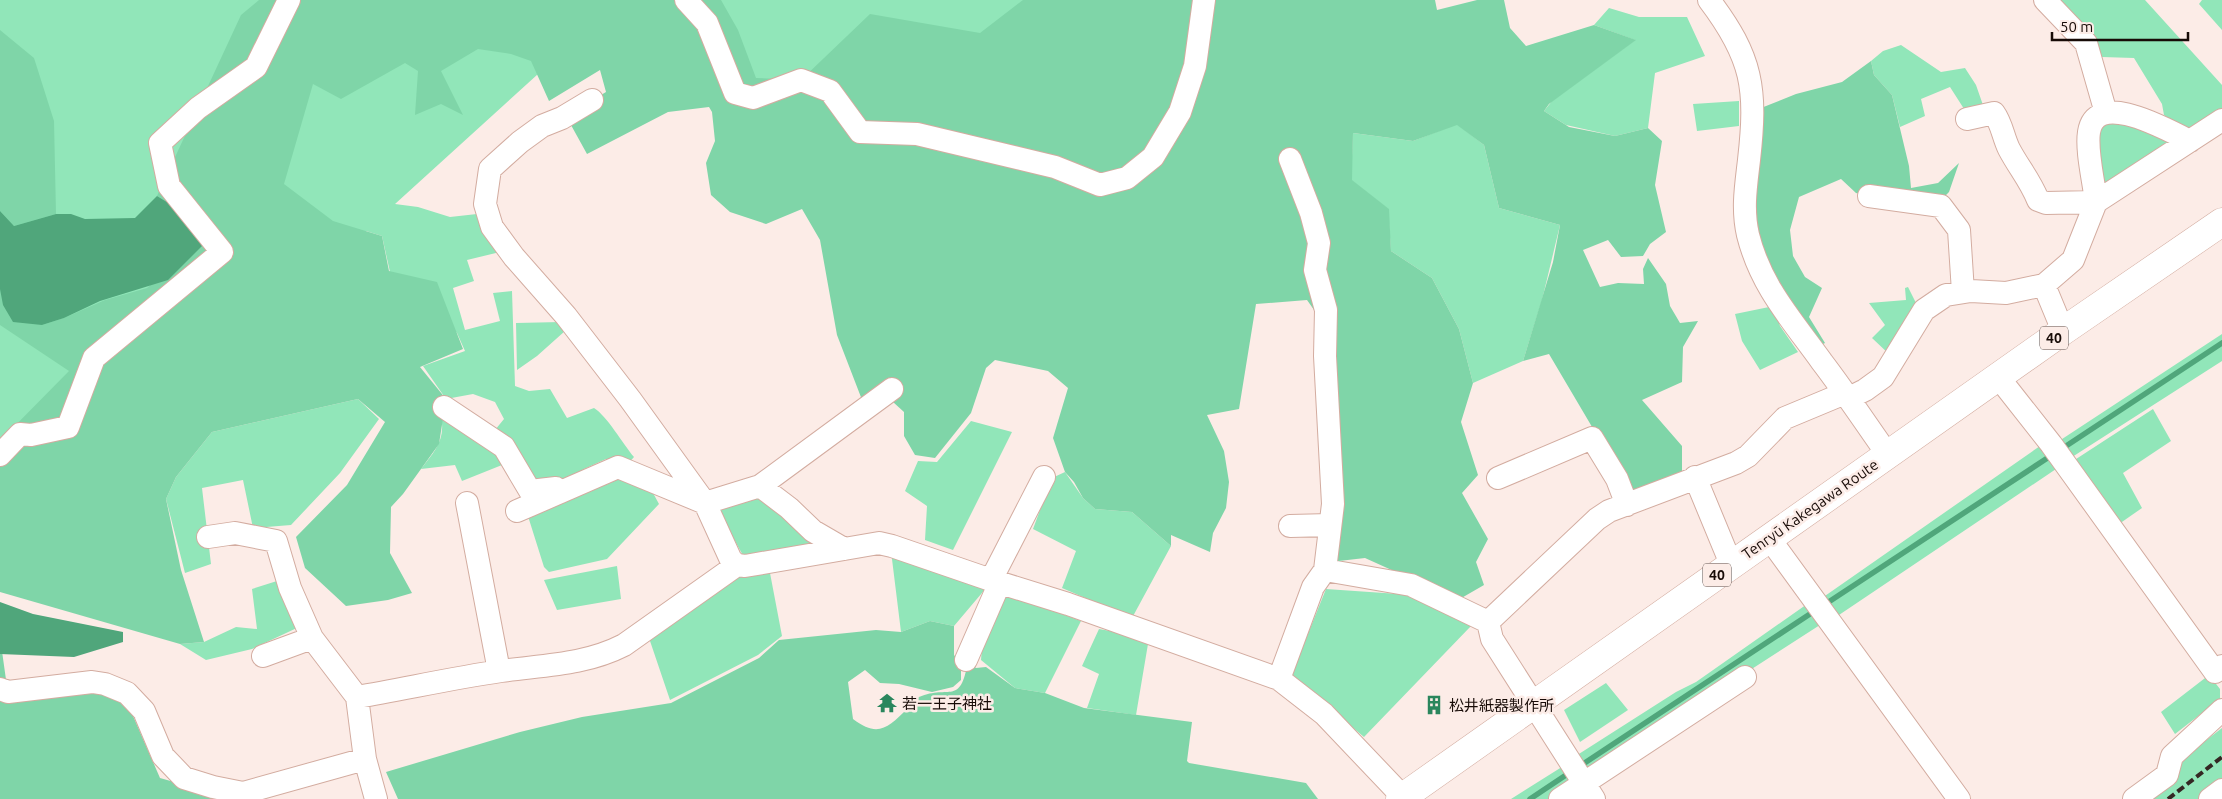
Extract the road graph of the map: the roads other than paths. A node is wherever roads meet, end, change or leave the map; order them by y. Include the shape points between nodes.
1 (289, 0) edge
2 (686, 0) edge
3 (1204, 0) edge
4 (2045, 0) edge
5 (1716, 2) edge
6 (592, 100) dead end
7 (2106, 113) junction
8 (1967, 119) dead end
9 (2220, 127) edge
10 (2190, 141) junction
11 (1290, 159) dead end
12 (1869, 196) dead end
13 (2096, 202) junction
14 (2222, 222) edge
15 (2044, 284) junction
16 (1964, 292) junction
17 (2063, 331) junction
18 (1999, 378) junction
19 (892, 389) dead end
20 (1847, 395) junction
21 (444, 407) dead end
22 (0, 455) edge
23 (1888, 455) junction
24 (1044, 477) dead end
25 (1695, 477) junction
26 (1498, 478) dead end
27 (760, 486) junction
28 (564, 490) junction
29 (705, 503) junction
30 (467, 504) dead end
31 (1627, 505) junction
32 (517, 511) dead end
33 (1330, 525) junction
34 (1290, 526) dead end
35 (208, 537) dead end
36 (1769, 538) junction
37 (844, 549) junction
38 (1731, 564) junction
39 (737, 566) junction
40 (1325, 570) junction
41 (996, 581) junction
42 (1488, 622) junction
43 (312, 638) junction
44 (263, 656) dead end
45 (966, 660) dead end
46 (499, 671) junction
47 (2220, 673) edge
48 (1745, 677) dead end
49 (1279, 679) junction
50 (0, 690) edge
51 (357, 697) junction
52 (1535, 703) junction
53 (2222, 710) edge
54 (365, 759) junction
55 (1586, 787) edge
56 (2222, 790) edge
57 (1402, 798) edge
58 (376, 799) edge
59 (1560, 799) edge
60 (1959, 799) edge
61 (2134, 799) edge
62 (2210, 799) edge

1 - 22 street via 256,67 198,108 160,144 169,186 222,252 94,358 68,427 31,435 20,434
2 - 3 street via 707,22 735,93 754,98 801,80 830,91 860,132 916,134 1056,167 1100,185 1127,178 1153,158 1180,112 1196,66
4 - 7 street via 2086,43
5 - 20 street via 1743,55 1753,89 1752,133 1743,208 1759,272 1776,301
6 - 29 street via 542,126 490,169 485,204 492,226 514,257 566,316
7 - 10 street via 2125,112
7 - 13 street via 2094,120 2089,131
8 - 13 street via 1994,113 2008,147 2030,179 2038,200 2066,204
9 - 10 street
10 - 13 street
11 - 33 street via 1311,213 1318,243 1315,270 1326,310 1325,356 1333,504
12 - 16 street via 1941,206 1958,230
13 - 15 street via 2073,260
14 - 17 main road, Tenryū Kakegawa Route / 40
15 - 16 street via 2006,293
15 - 17 street
16 - 20 street via 1946,295 1924,310 1882,377 1865,390
17 - 18 main road, Tenryū Kakegawa Route / 40
18 - 23 main road, Tenryū Kakegawa Route / 40
18 - 47 street
19 - 27 street
20 - 23 street
20 - 25 street via 1785,418 1748,456
21 - 28 street via 504,447 530,492 554,488
23 - 36 main road, Tenryū Kakegawa Route / 40
24 - 41 street
25 - 31 street
25 - 38 street
26 - 31 street via 1592,438
27 - 29 street
27 - 37 street via 813,531
28 - 29 street via 618,467
28 - 32 street
29 - 39 street via 730,560
30 - 46 street
31 - 42 street via 1597,518
33 - 34 street
33 - 40 street
35 - 43 street via 235,533 276,541 290,588
36 - 38 main road, Tenryū Kakegawa Route / 40
36 - 60 street
37 - 39 street
37 - 41 street via 879,543
38 - 52 main road, Tenryū Kakegawa Route / 40
39 - 46 street via 605,655 578,662
40 - 42 street via 1411,585
40 - 49 street via 1313,587
41 - 45 street
41 - 49 street
42 - 52 street via 1492,639
43 - 44 street
43 - 51 street
46 - 51 street
48 - 55 street
49 - 57 street via 1324,714
50 - 54 street via 8,692 92,682 128,693 144,711 163,756 184,778 243,793
51 - 54 street
52 - 55 street
52 - 57 main road, Tenryū Kakegawa Route / 40
53 - 61 street via 2172,756 2168,775
54 - 58 street
55 - 59 street
56 - 62 street

